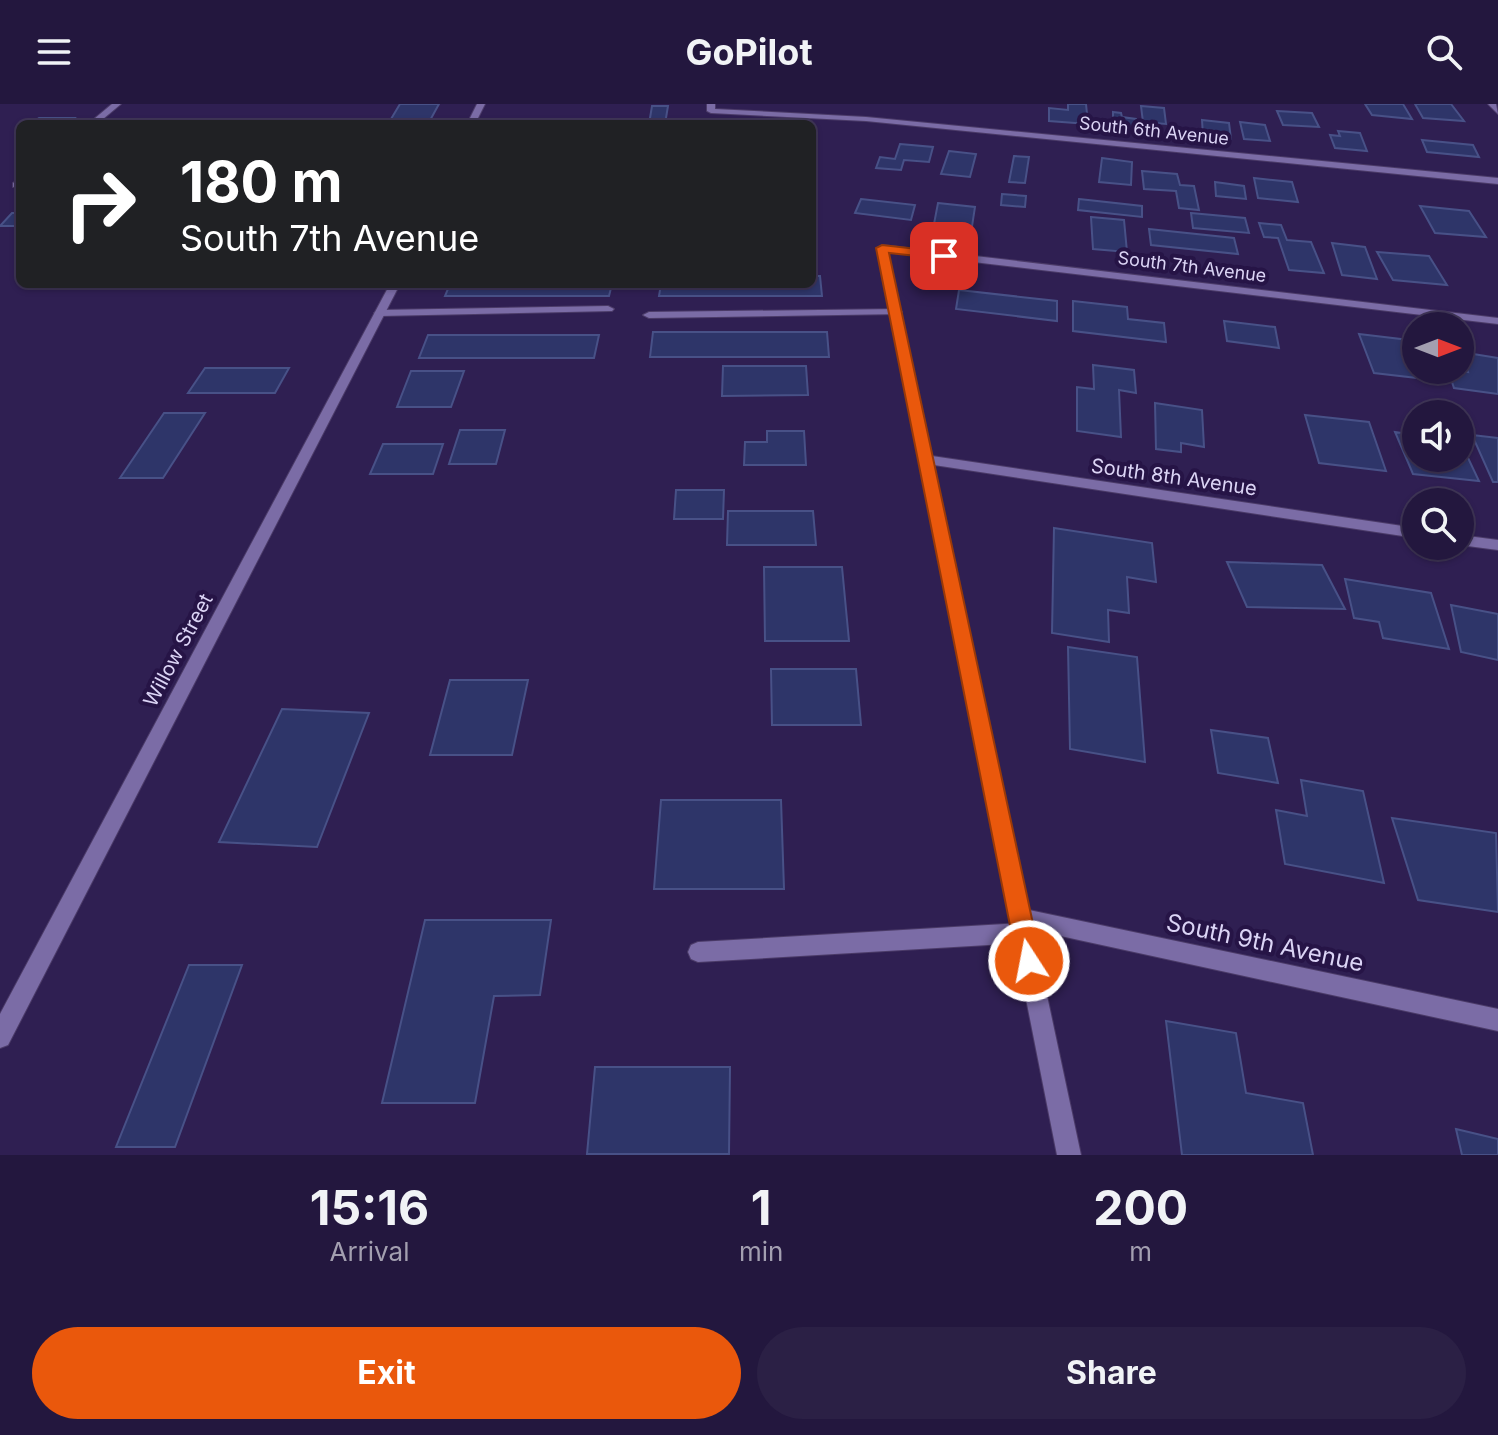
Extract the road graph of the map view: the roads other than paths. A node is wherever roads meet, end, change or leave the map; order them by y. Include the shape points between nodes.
1 (117, 104) edge
2 (1492, 104) edge
3 (711, 108) edge
4 (1498, 112) edge
5 (97, 120) edge
6 (1498, 181) edge
7 (393, 288) edge
8 (608, 309) dead end
9 (896, 312) junction
10 (380, 313) junction
11 (649, 315) dead end
12 (1498, 321) edge
13 (927, 460) junction
14 (1402, 531) edge
15 (1474, 542) edge
16 (1498, 545) edge
17 (1022, 925) junction
18 (698, 952) dead end
19 (1498, 1020) edge
20 (0, 1037) edge
21 (1069, 1155) edge

1 - 5 street
2 - 4 street
3 - 6 street, South 6th Avenue
7 - 10 street, Willow Street
8 - 10 street
9 - 11 street
9 - 12 street, South 7th Avenue via 882,248
9 - 13 street
10 - 20 street, Willow Street
13 - 14 street, South 8th Avenue
13 - 17 street
15 - 16 street
17 - 18 street, South 9th Avenue
17 - 19 street, South 9th Avenue
17 - 21 street

